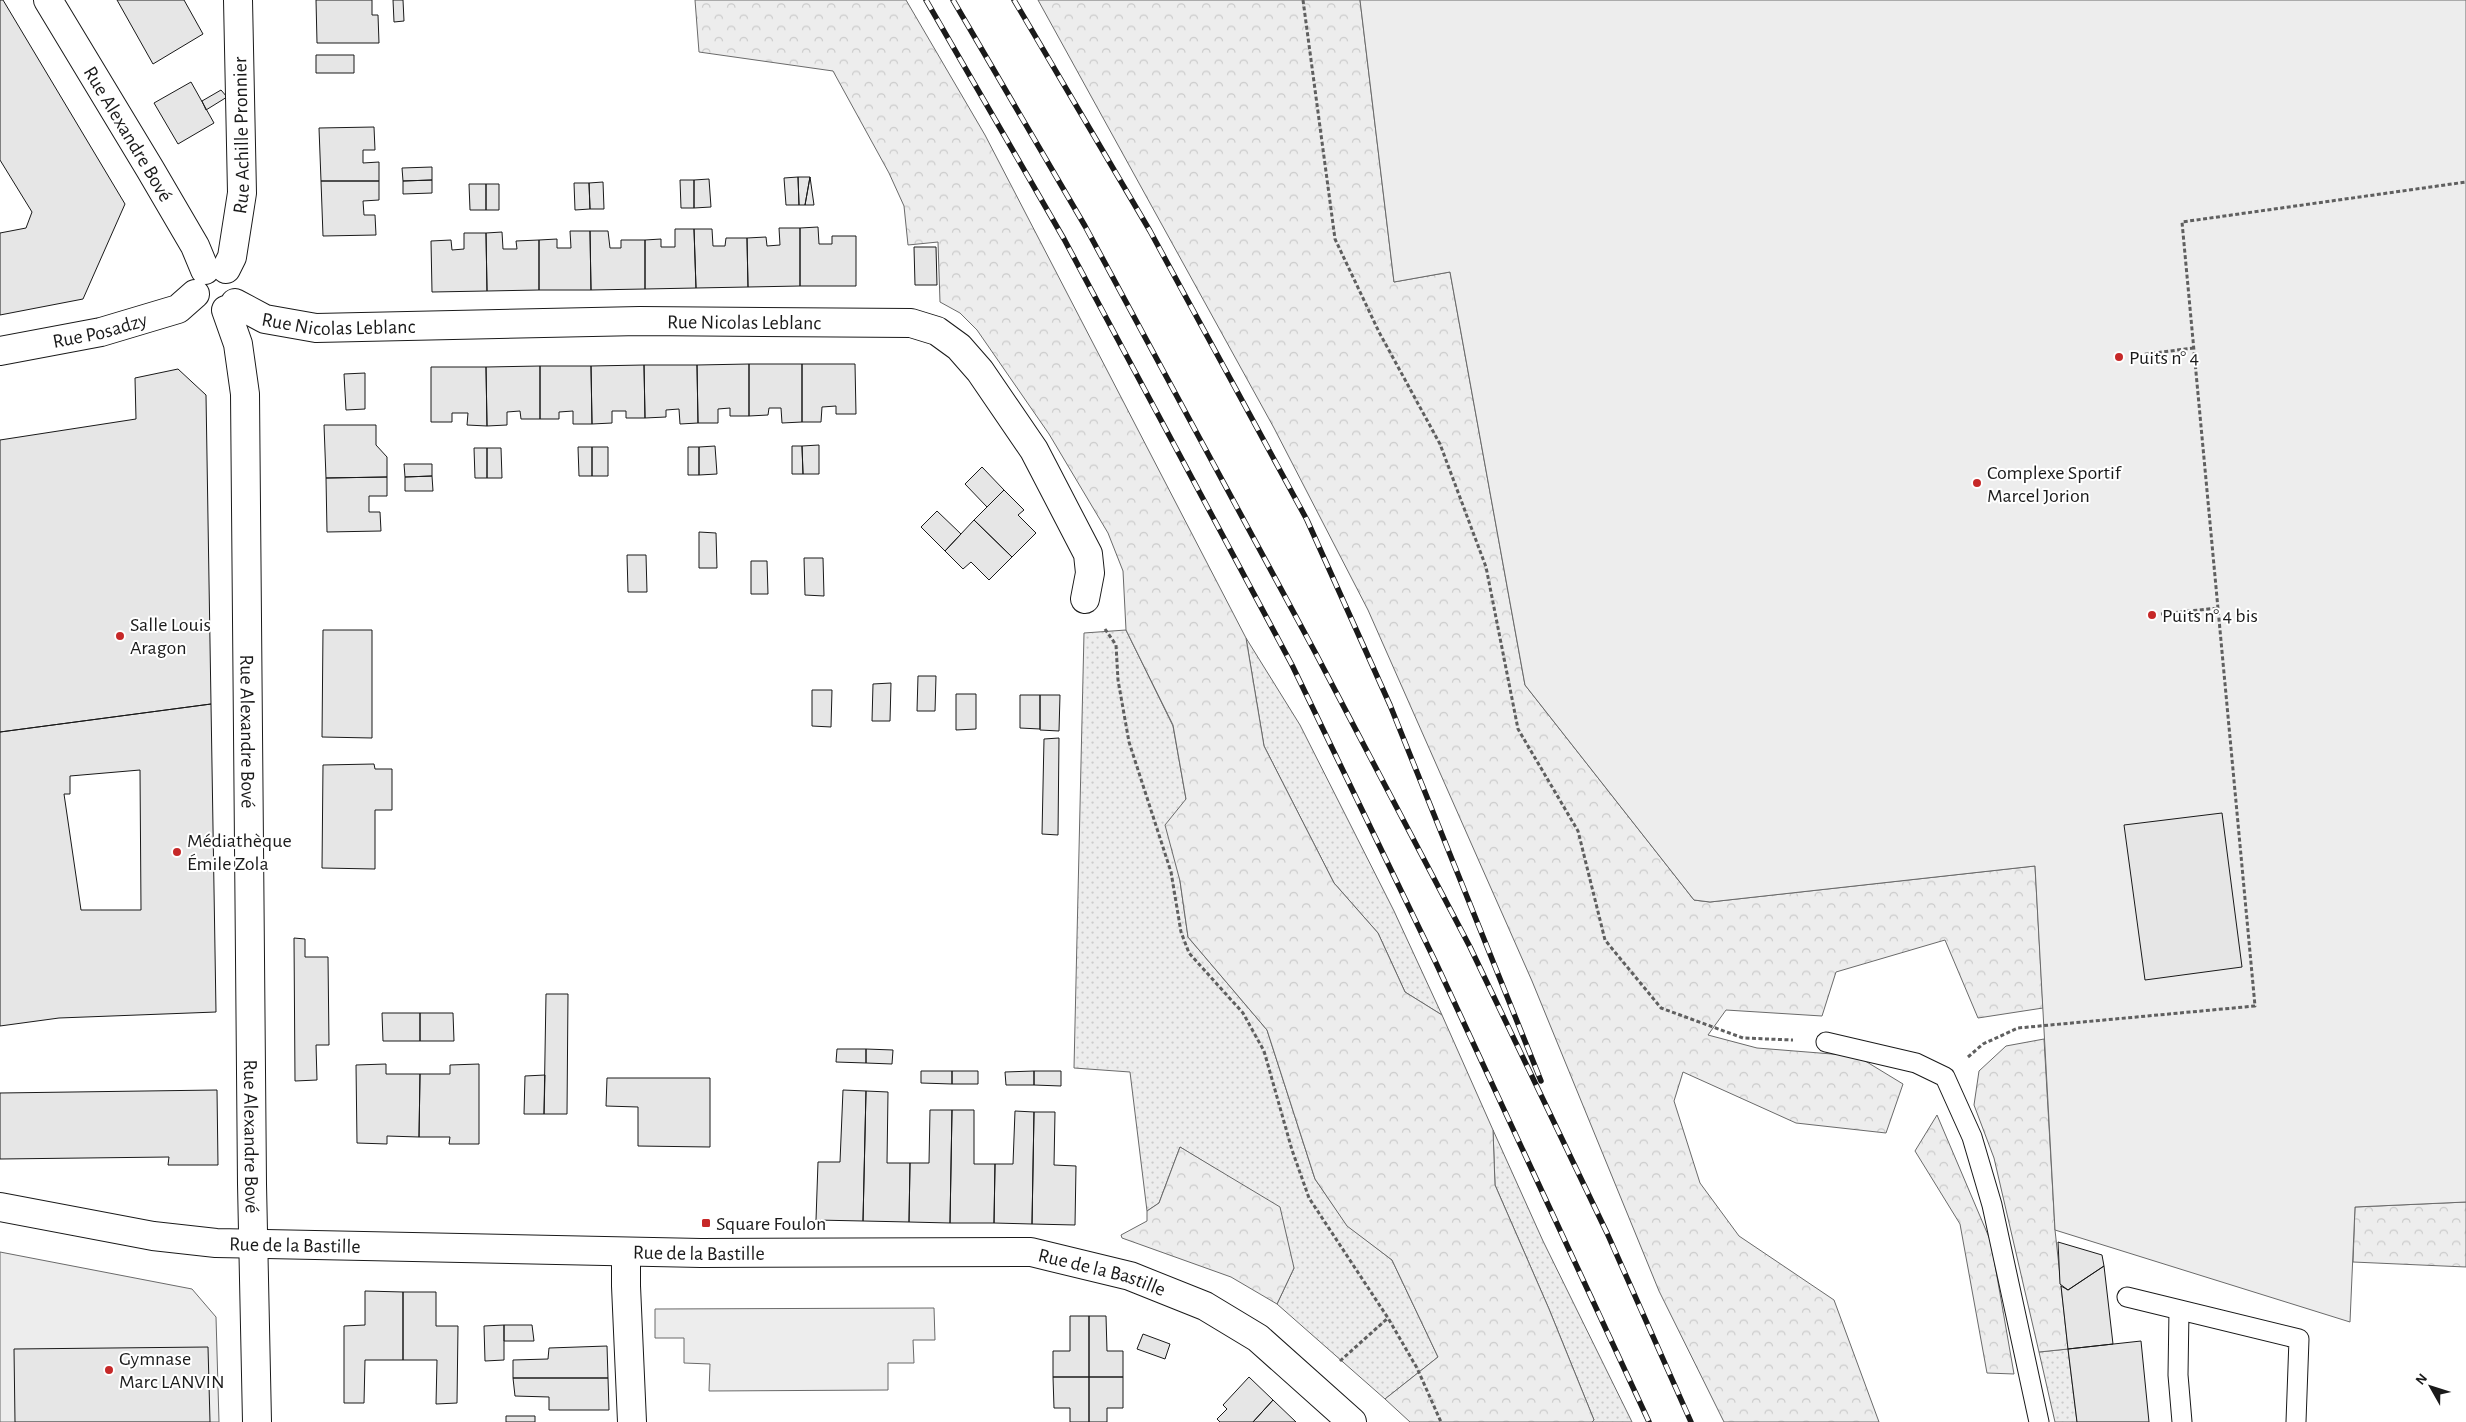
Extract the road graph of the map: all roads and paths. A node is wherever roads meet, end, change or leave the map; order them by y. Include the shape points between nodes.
1 (48, 0) edge
2 (238, 0) edge
3 (1303, 0) edge
4 (2466, 182) edge
5 (209, 278) junction
6 (230, 307) junction
7 (2193, 348) junction
8 (0, 351) edge
9 (2132, 356) dead end
10 (1084, 599) joint
11 (2218, 608) junction
12 (2161, 614) dead end
13 (1826, 1042) joint
14 (1945, 1077) junction
15 (0, 1207) edge
16 (253, 1244) junction
17 (626, 1252) junction
18 (2127, 1297) dead end
19 (2179, 1310) junction
20 (1388, 1318) junction
21 (1313, 1386) junction
22 (257, 1422) edge
23 (632, 1422) edge
24 (1352, 1422) edge
25 (1441, 1422) edge
26 (2039, 1422) edge
27 (2182, 1422) edge
28 (2296, 1422) edge

1 - 5 street, Rue Alexandre Bové via 195,246
2 - 5 street, Rue Achille Pronnier via 242,193 232,257
3 - 13 path via 1335,239 1379,332 1440,444 1486,567 1518,729 1578,831 1605,940 1661,1008 1743,1038
4 - 7 path via 2182,222
5 - 6 street via 238,280 239,288
5 - 6 street, Rue Nicolas Leblanc via 200,303 216,312
5 - 8 street, Rue Posadzy via 178,309 101,332
6 - 10 street, Rue Nicolas Leblanc via 265,319 316,328 640,321 912,323 937,331 959,347 980,372 1034,450 1088,554 1090,573
6 - 16 street, Rue Alexandre Bové via 245,394
7 - 9 path
7 - 11 path
10 - 20 path via 1116,645 1118,680 1129,742 1171,872 1181,932 1189,953 1243,1013 1264,1051 1309,1198
11 - 12 path
11 - 14 path via 2256,1006 2018,1028 1983,1044
13 - 14 lane via 1916,1062
14 - 26 lane via 1972,1137 1992,1205
15 - 16 street, Rue de la Bastille via 153,1236
16 - 17 street, Rue de la Bastille
16 - 22 street, Rue Alexandre Bové
17 - 21 street, Rue de la Bastille via 1030,1252 1130,1276 1205,1306 1258,1338
17 - 23 street
18 - 19 lane
19 - 27 lane via 2178,1375
19 - 28 lane via 2300,1339
20 - 21 path
20 - 25 path
21 - 24 street, Rue de la Bastille

